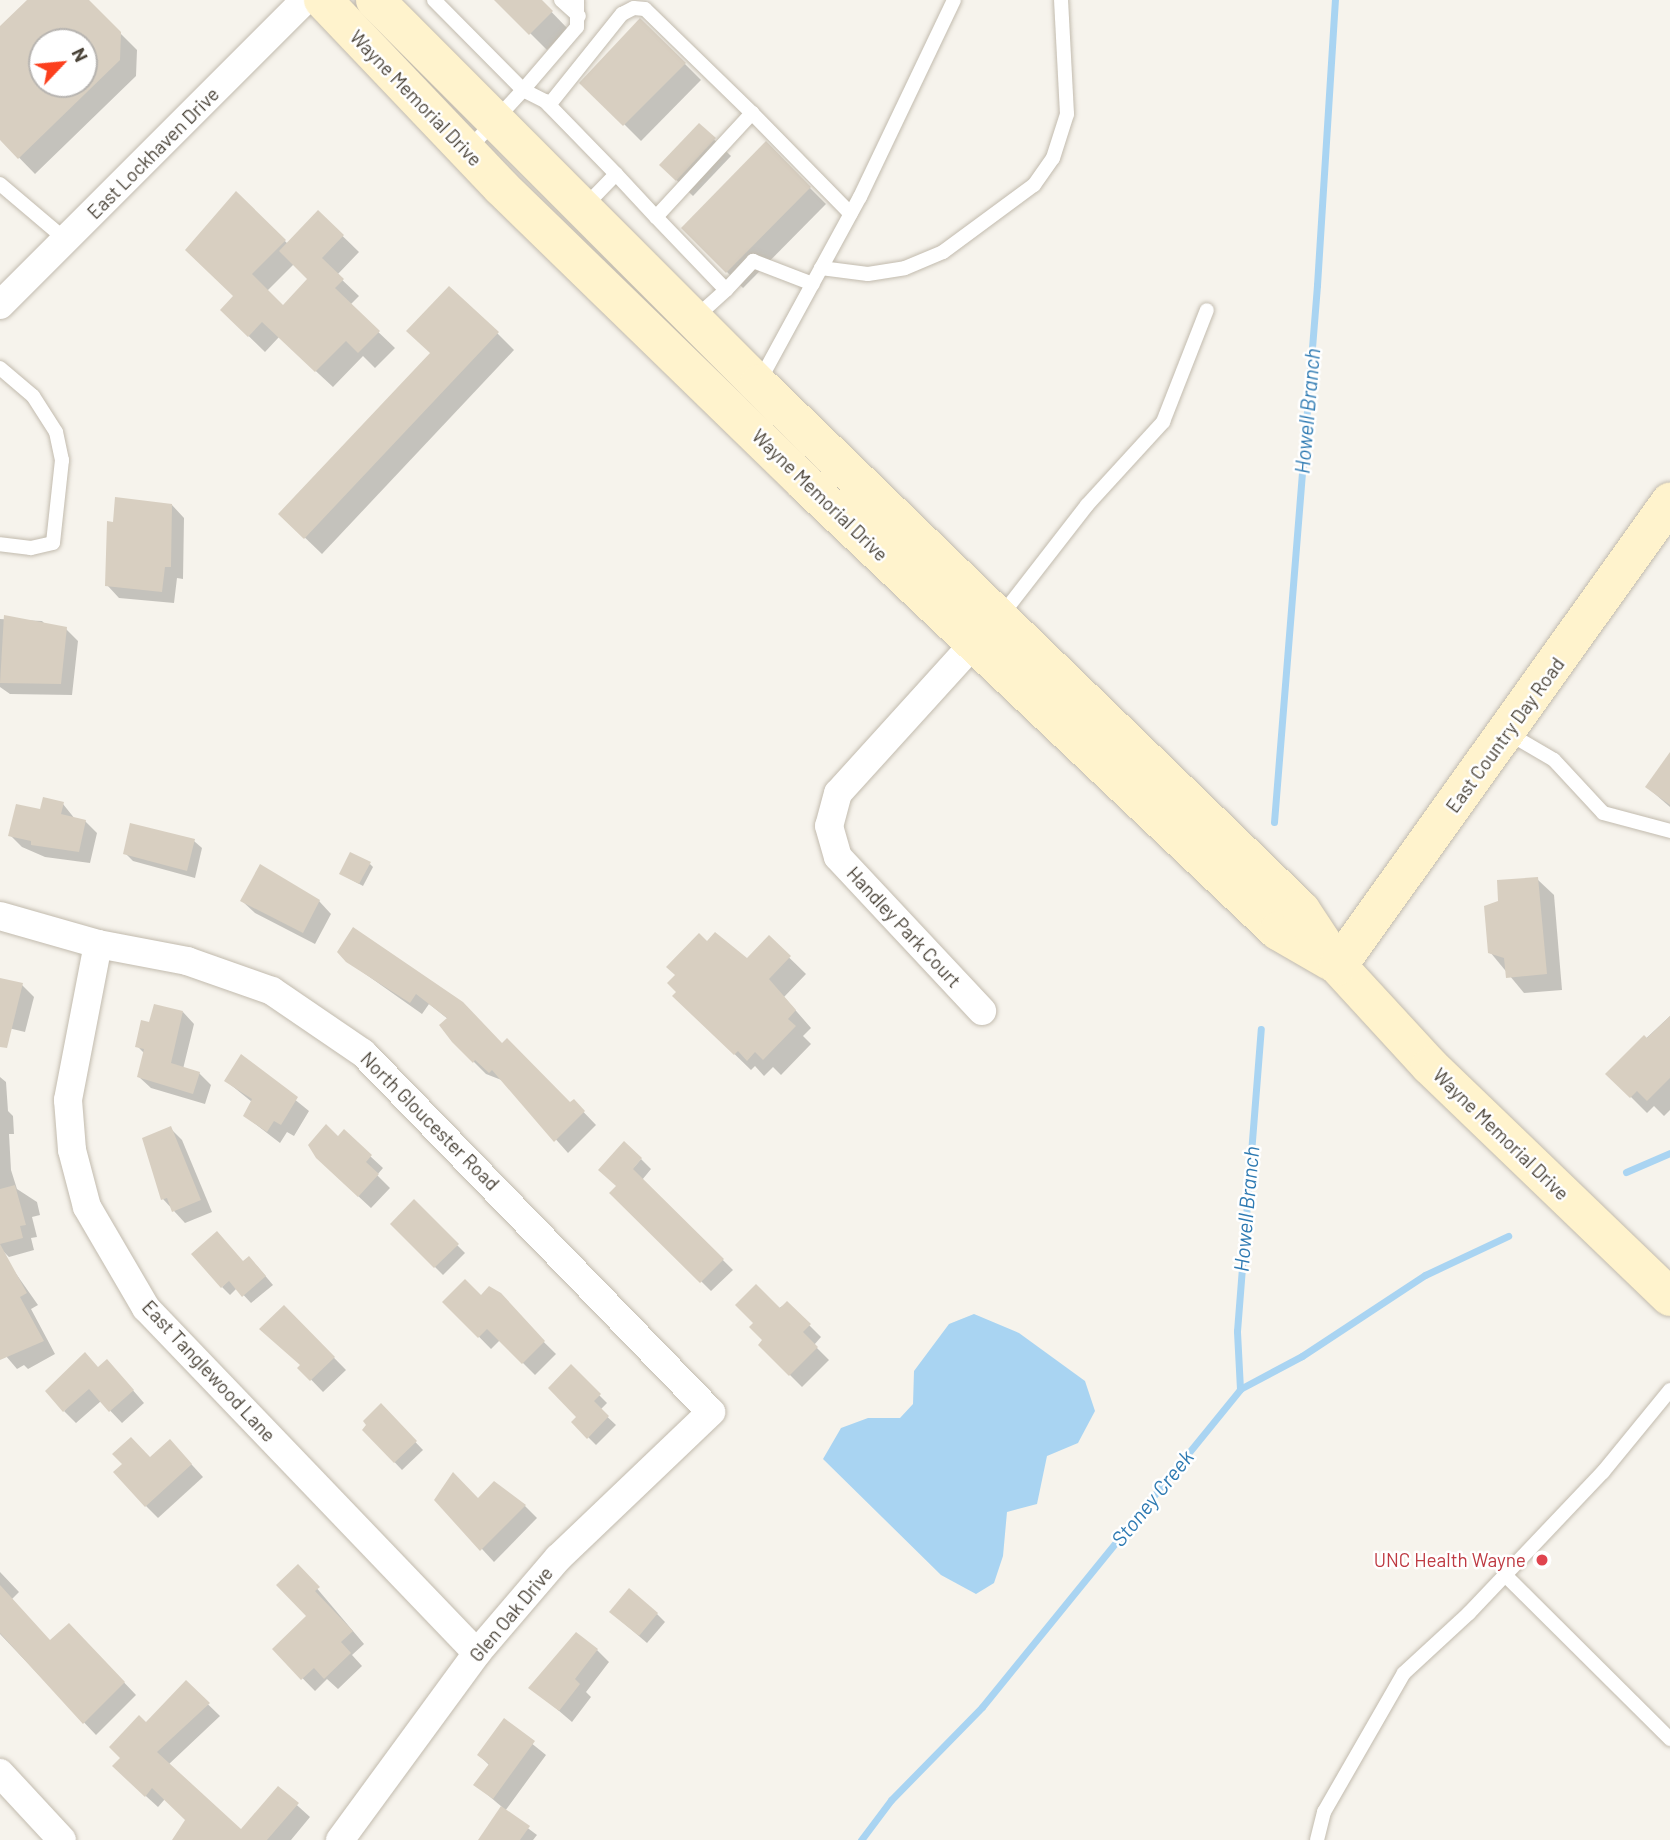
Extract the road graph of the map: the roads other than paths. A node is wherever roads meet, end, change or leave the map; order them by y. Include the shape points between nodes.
1 (305, 0) edge
2 (323, 0) edge
3 (375, 0) edge
4 (435, 0) edge
5 (561, 0) edge
6 (577, 0) edge
7 (954, 0) edge
8 (1060, 0) edge
9 (579, 16) junction
10 (523, 90) junction
11 (550, 105) junction
12 (752, 113) junction
13 (496, 121) junction
14 (466, 151) junction
15 (616, 174) junction
16 (0, 184) edge
17 (583, 208) junction
18 (851, 214) junction
19 (656, 217) junction
20 (66, 240) junction
21 (821, 268) junction
22 (813, 284) junction
23 (726, 289) junction
24 (0, 305) edge
25 (1207, 310) dead end
26 (694, 319) junction
27 (0, 368) edge
28 (758, 384) junction
29 (1670, 502) edge
30 (0, 544) edge
31 (988, 630) junction
32 (1508, 733) junction
33 (1670, 831) edge
34 (0, 916) edge
35 (98, 944) junction
36 (1338, 966) junction
37 (982, 1011) dead end
38 (1670, 1297) edge
39 (1670, 1390) edge
40 (711, 1412) joint
41 (1506, 1575) junction
42 (477, 1653) junction
43 (1670, 1739) edge
44 (0, 1773) edge
45 (62, 1840) edge
46 (340, 1840) edge
47 (1317, 1840) edge

1 - 20 street, East Lockhaven Drive
2 - 14 main road, Wayne Memorial Drive
3 - 13 main road, Wayne Memorial Drive
4 - 10 lane
5 - 9 lane
6 - 9 lane
7 - 18 lane
8 - 21 lane via 1068,114 1054,158 1034,185 943,252 905,268 868,274
9 - 10 lane via 576,27
10 - 11 lane
10 - 13 lane
11 - 12 lane via 622,13 634,8 645,9
11 - 15 lane
12 - 18 lane
12 - 19 lane
13 - 14 lane
13 - 17 main road, Wayne Memorial Drive
14 - 31 main road, Wayne Memorial Drive via 805,483
15 - 17 lane
15 - 19 lane
16 - 20 lane
17 - 26 main road, Wayne Memorial Drive
18 - 21 lane
19 - 23 lane
20 - 24 street, East Lockhaven Drive
21 - 22 lane
22 - 23 lane via 753,261
22 - 28 lane
23 - 26 lane
25 - 31 lane via 1163,422 1087,505
26 - 28 main road, Wayne Memorial Drive
27 - 30 lane via 33,396 56,432 62,460 53,543 32,548
28 - 31 main road, Wayne Memorial Drive
29 - 32 main road, East Country Day Road
31 - 36 main road, Wayne Memorial Drive via 1301,911
31 - 37 street, Handley Park Court via 838,793 829,826 838,857
32 - 33 lane via 1554,760 1603,813
32 - 36 main road, East Country Day Road
34 - 35 street, North Gloucester Road
35 - 40 street, North Gloucester Road via 187,961 272,991 363,1052
35 - 42 street, East Tanglewood Lane via 68,1100 72,1150 87,1207 146,1308
36 - 38 main road, Wayne Memorial Drive via 1430,1066
39 - 41 lane via 1603,1472
40 - 42 street, Glen Oak Drive via 558,1558
41 - 43 lane
41 - 47 lane via 1404,1673 1324,1812
42 - 46 street, Glen Oak Drive
44 - 45 street

